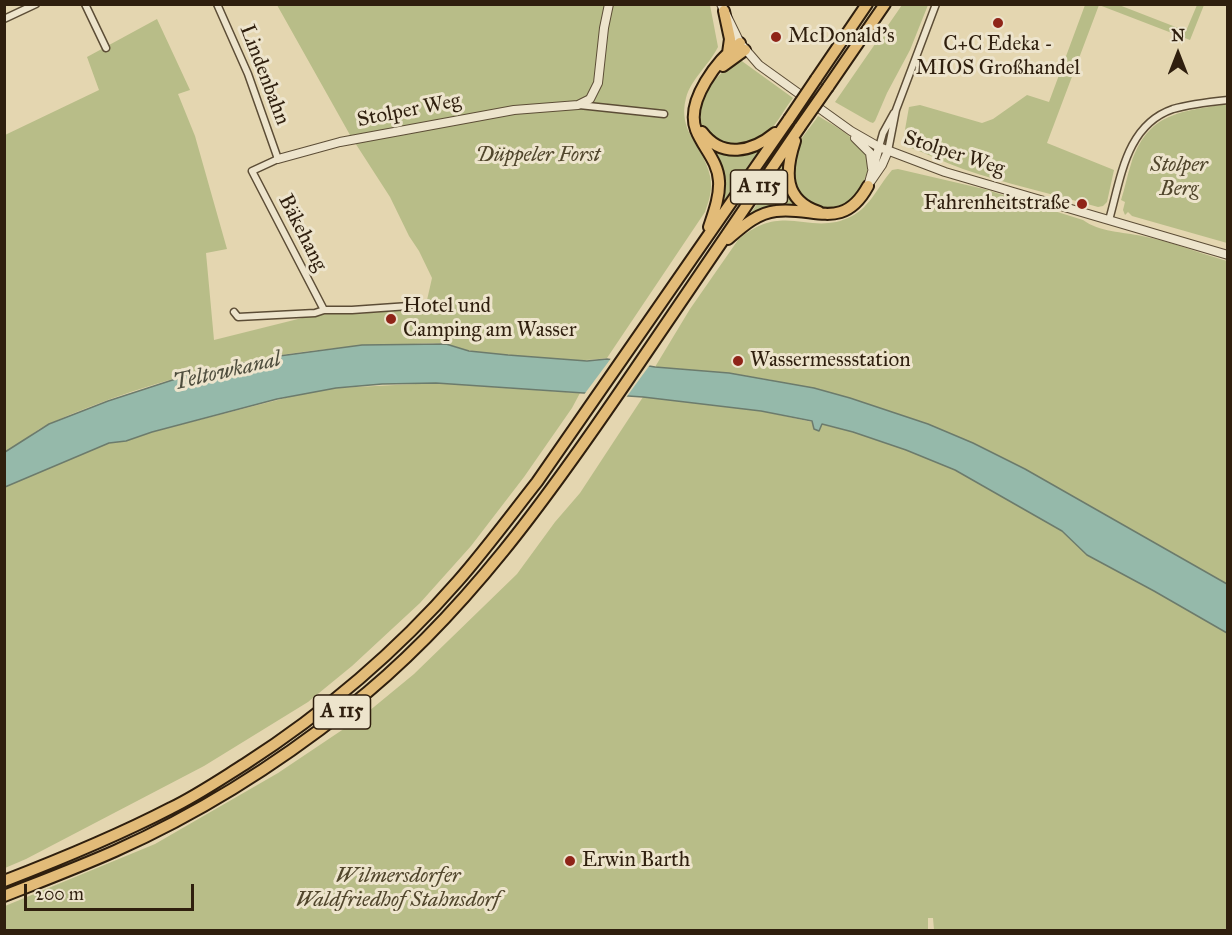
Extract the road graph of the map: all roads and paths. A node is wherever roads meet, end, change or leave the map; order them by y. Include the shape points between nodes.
1 (36, 4) edge
2 (85, 4) edge
3 (217, 4) edge
4 (609, 4) edge
5 (867, 4) edge
6 (885, 4) edge
7 (936, 4) edge
8 (722, 8) edge
9 (4, 19) edge
10 (742, 46) junction
11 (106, 48) dead end
12 (728, 53) junction
13 (709, 78) junction
14 (1227, 100) edge
15 (578, 105) junction
16 (896, 110) junction
17 (664, 114) dead end
18 (694, 116) junction
19 (787, 122) junction
20 (800, 127) junction
21 (850, 131) junction
22 (879, 147) junction
23 (888, 151) junction
24 (278, 159) junction
25 (872, 168) junction
26 (252, 171) joint
27 (868, 186) junction
28 (828, 215) junction
29 (1109, 220) junction
30 (706, 238) junction
31 (718, 246) junction
32 (1227, 255) edge
33 (410, 306) dead end
34 (324, 310) junction
35 (234, 312) dead end
36 (4, 881) edge
37 (4, 896) edge

1 - 9 street
2 - 11 street
3 - 24 street, Lindenbahn via 248,74
4 - 15 street via 598,83 590,99
5 - 19 highway, A 115, bridge
6 - 20 highway, A 115, bridge
7 - 16 street
8 - 10 street, Stolper Weg
8 - 12 highway via 730,39
10 - 12 highway
10 - 13 highway
10 - 21 street, Stolper Weg via 759,65
12 - 13 highway
13 - 18 highway via 700,91
14 - 29 street via 1171,110 1140,130 1127,156
15 - 17 street, Stolper Weg
15 - 24 street, Stolper Weg via 514,110 315,148
16 - 22 street
16 - 23 street
18 - 19 highway via 706,137 732,150 757,146
18 - 30 highway via 696,130 714,161 719,181
19 - 30 highway, A 115
20 - 28 highway via 788,161 790,184 800,201
20 - 31 highway, A 115
21 - 22 street, Stolper Weg
21 - 25 street via 870,153
22 - 23 street, Stolper Weg
22 - 25 street
23 - 27 street
23 - 29 street, Stolper Weg
24 - 26 street, Stolper Weg
25 - 27 street
26 - 34 street, Bäkehang
27 - 28 highway via 855,204
28 - 31 highway via 775,211 746,224
29 - 32 street, Stolper Weg
30 - 36 highway, A 115 via 511,515 458,581 384,656 315,716 172,808
31 - 37 highway, A 115 via 531,516 421,643 349,707 248,779 115,851
33 - 34 street
34 - 35 street via 238,317

